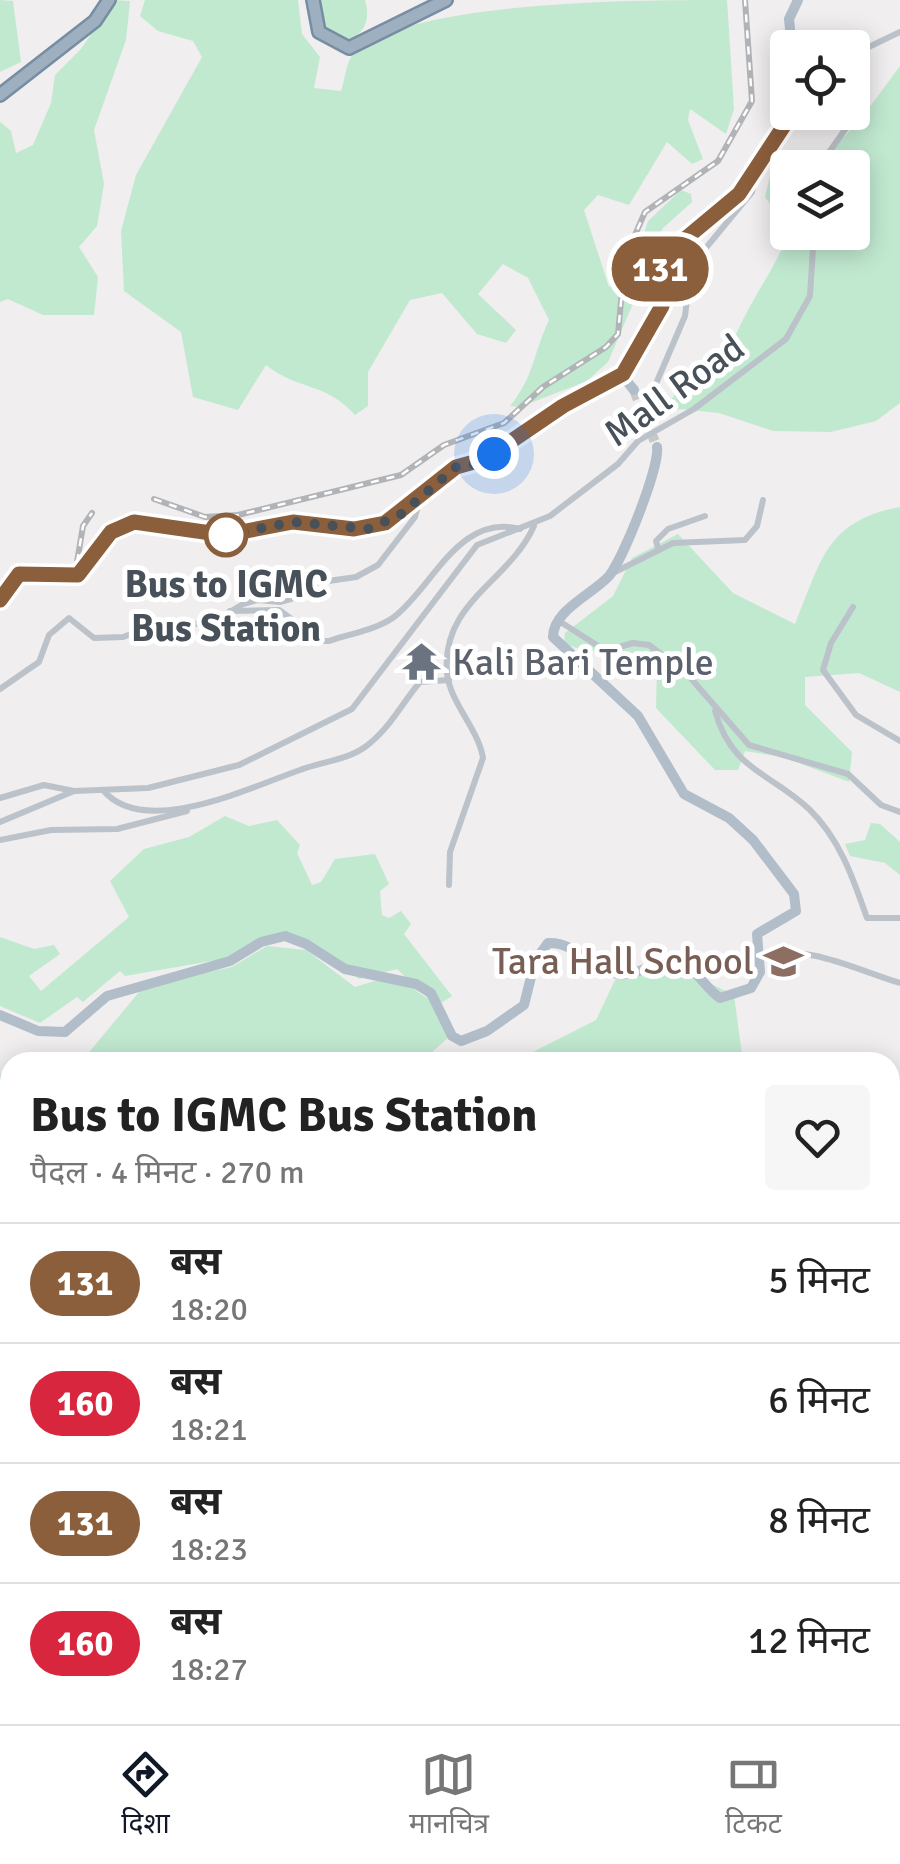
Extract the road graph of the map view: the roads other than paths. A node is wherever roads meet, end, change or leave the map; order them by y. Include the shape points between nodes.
1 (109, 0) edge
2 (313, 0) edge
3 (446, 0) edge
4 (798, 2) edge
5 (790, 30) edge
6 (900, 32) edge
7 (870, 46) edge
8 (0, 94) edge
9 (782, 130) edge
10 (756, 173) junction
11 (813, 250) edge
12 (623, 374) junction
13 (634, 390) tunnel mouth
14 (638, 440) junction
15 (657, 447) tunnel mouth
16 (420, 499) junction
17 (764, 500) dead end
18 (705, 516) dead end
19 (535, 524) junction
20 (521, 529) junction
21 (660, 548) junction
22 (609, 576) junction
23 (0, 600) edge
24 (853, 607) dead end
25 (230, 611) junction
26 (558, 620) junction
27 (449, 680) junction
28 (0, 689) edge
29 (713, 705) junction
30 (900, 742) edge
31 (103, 790) junction
32 (74, 791) junction
33 (0, 798) edge
34 (198, 806) junction
35 (900, 812) edge
36 (0, 822) edge
37 (0, 840) edge
38 (449, 885) dead end
39 (900, 918) edge
40 (758, 956) junction
41 (900, 983) edge
42 (0, 1015) edge

1 - 8 highway via 95,21
2 - 3 highway via 319,32 349,48
4 - 5 main road
6 - 7 street
9 - 10 main road
10 - 12 main road via 660,269 662,306
10 - 14 street via 752,192 682,277 685,316
11 - 14 street, Mall Road via 810,296 786,339 694,409
12 - 13 main road
12 - 16 main road via 485,459 456,467
14 - 19 street, Mall Road via 600,479
15 - 22 main road via 656,469
16 - 23 main road via 368,529 293,522 225,535 134,522 111,532 78,575 19,574
16 - 25 street via 415,517 378,565 356,578 308,584 294,598 256,600
17 - 21 street via 745,540
18 - 21 street via 668,530 656,541
19 - 20 street, Mall Road
19 - 27 street via 521,550 458,616
20 - 25 street via 498,528 466,539 394,617 329,641 279,610
20 - 31 street, Mall Road via 478,544 349,711 239,764 164,784
21 - 22 street
22 - 26 main road
24 - 30 street via 830,643 823,670 856,715
25 - 28 street via 208,626 166,622 94,638 69,618 49,635 39,662
26 - 29 street via 606,652 648,645 682,669
26 - 40 main road via 552,630 556,642 638,716 684,794 739,825 794,894 796,912 759,930
27 - 34 street via 420,682 380,734 351,755
27 - 38 street via 483,758 450,852
29 - 35 street via 749,745 848,774 881,805
29 - 39 street via 747,767 810,809 831,836 854,875 867,918
31 - 32 street, Mall Road
31 - 34 street via 116,802 137,806
32 - 33 street via 44,785
32 - 36 street, Mall Road
34 - 37 street via 117,829 51,830
40 - 41 street via 790,950
40 - 42 main road via 760,972 751,988 723,999 682,962 620,974 563,943 548,943 534,961 524,1005 461,1041 431,993 416,984 358,974 285,936 230,961 121,991 64,1032

